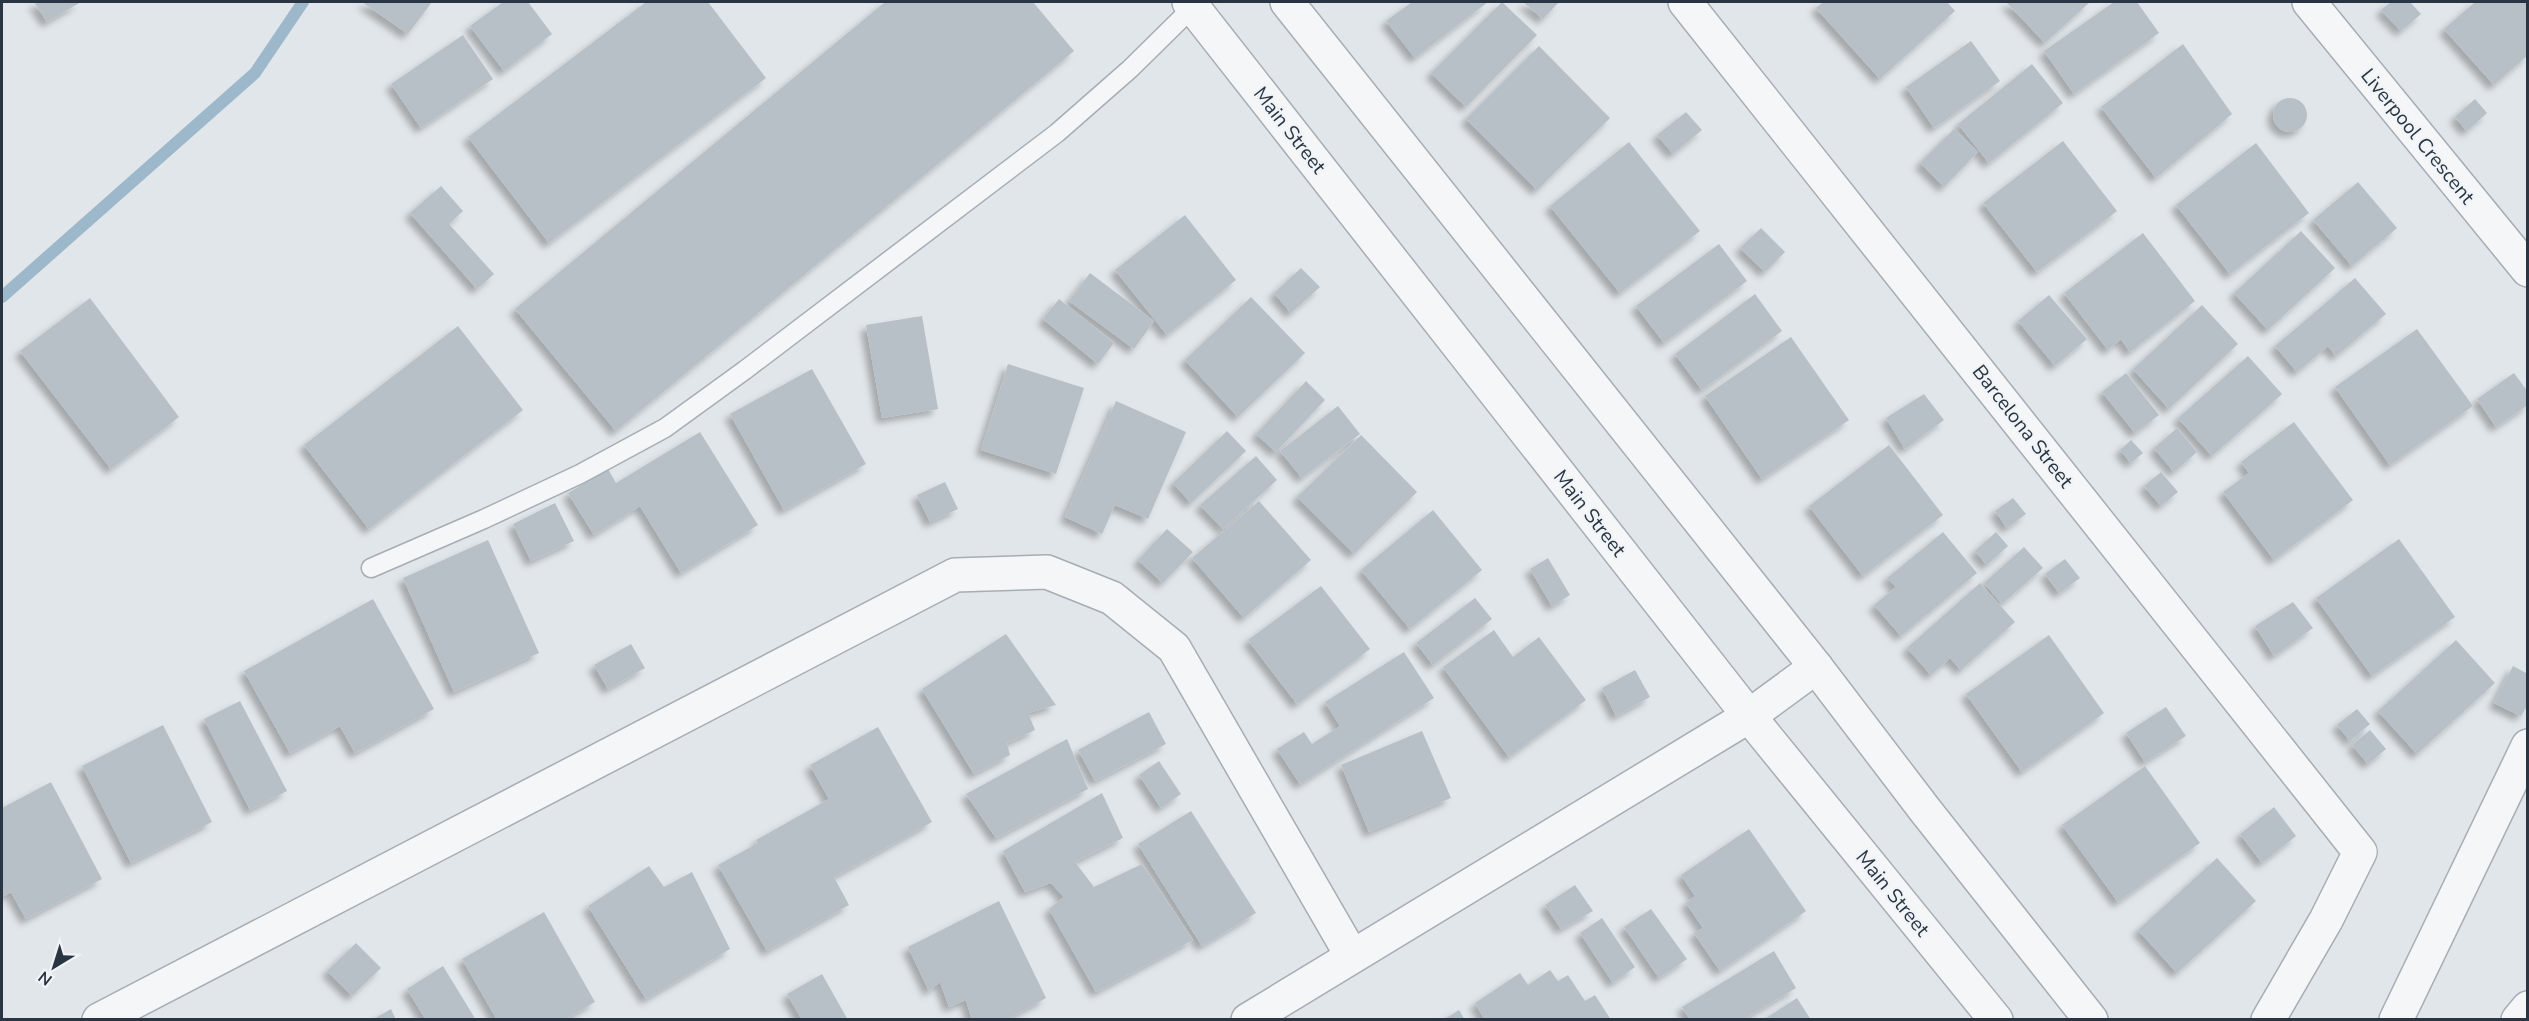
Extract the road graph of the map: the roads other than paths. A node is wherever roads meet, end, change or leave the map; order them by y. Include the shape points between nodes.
1 (1287, 2) edge
2 (1685, 2) edge
3 (2309, 2) edge
4 (1191, 4) edge
5 (2528, 270) edge
6 (371, 568) dead end
7 (1816, 667) junction
8 (1749, 716) junction
9 (2528, 746) edge
10 (2517, 783) edge
11 (1352, 956) junction
12 (2528, 1008) edge
13 (99, 1020) edge
14 (1248, 1020) edge
15 (1996, 1020) edge
16 (2091, 1020) edge
17 (2268, 1020) edge
18 (2396, 1020) edge
19 (2518, 1020) edge

1 - 7 street
2 - 17 street, Barcelona Street via 2360,852
3 - 5 street, Liverpool Crescent
4 - 6 lane via 1130,69 1057,133 664,428 580,474
4 - 8 street, Main Street
7 - 8 street
7 - 16 street
8 - 11 street
8 - 15 street, Main Street
9 - 10 street
10 - 18 street
11 - 13 street via 1174,648 1112,598 1047,572 955,575
11 - 14 street
12 - 19 street

